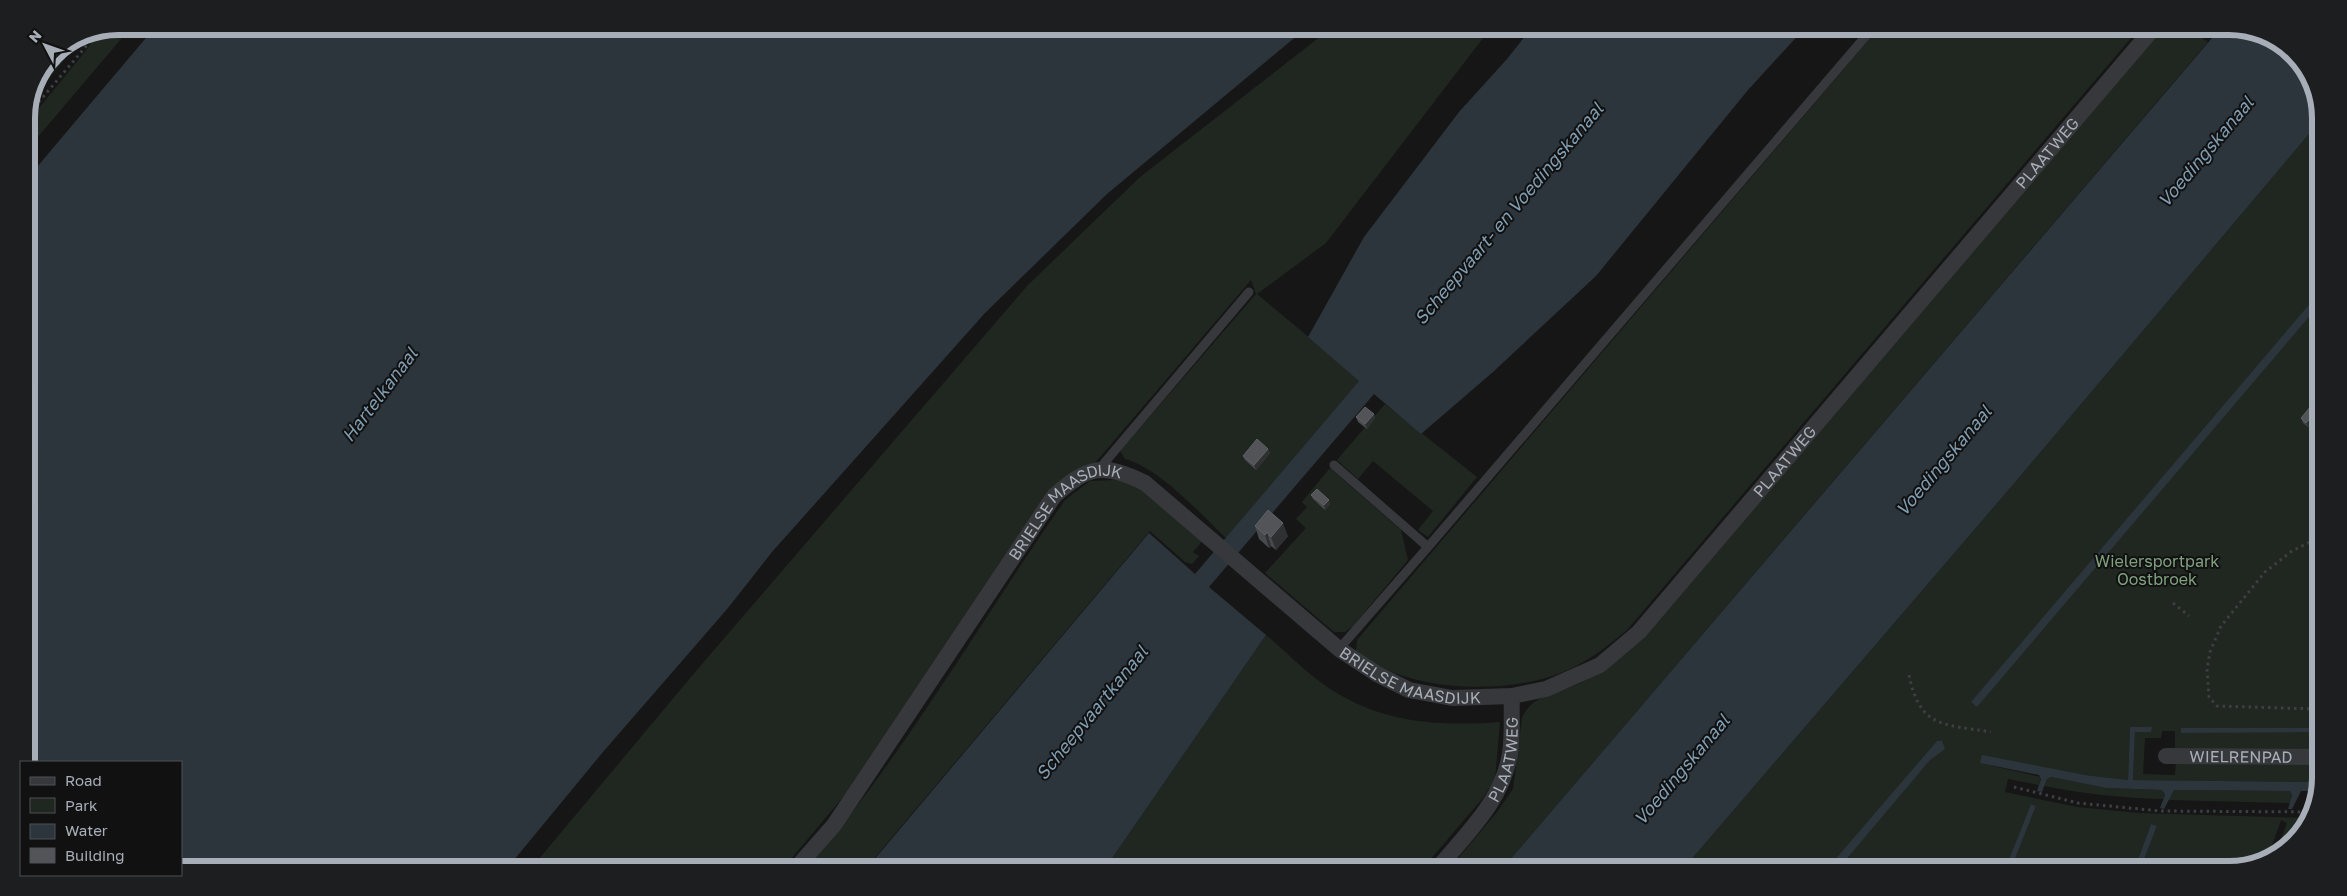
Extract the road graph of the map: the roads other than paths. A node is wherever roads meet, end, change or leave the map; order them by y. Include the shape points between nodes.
1 (1866, 35) edge
2 (2148, 35) edge
3 (1249, 292) dead end
4 (1334, 465) dead end
5 (1100, 468) junction
6 (1428, 547) junction
7 (1338, 649) junction
8 (1512, 696) junction
9 (2166, 756) dead end
10 (2312, 758) edge
11 (802, 861) edge
12 (1444, 861) edge

1 - 6 lane
2 - 8 street, PLAATWEG via 1639,632 1600,665 1546,689
3 - 5 lane
4 - 6 lane
5 - 7 street, BRIELSE MAASDIJK via 1123,472 1144,483
5 - 11 street, BRIELSE MAASDIJK via 1075,477 1054,496 834,825
6 - 7 lane
7 - 8 street, BRIELSE MAASDIJK via 1410,690 1452,698
8 - 12 street, PLAATWEG via 1510,752 1504,779 1490,806
9 - 10 street, WIELRENPAD

